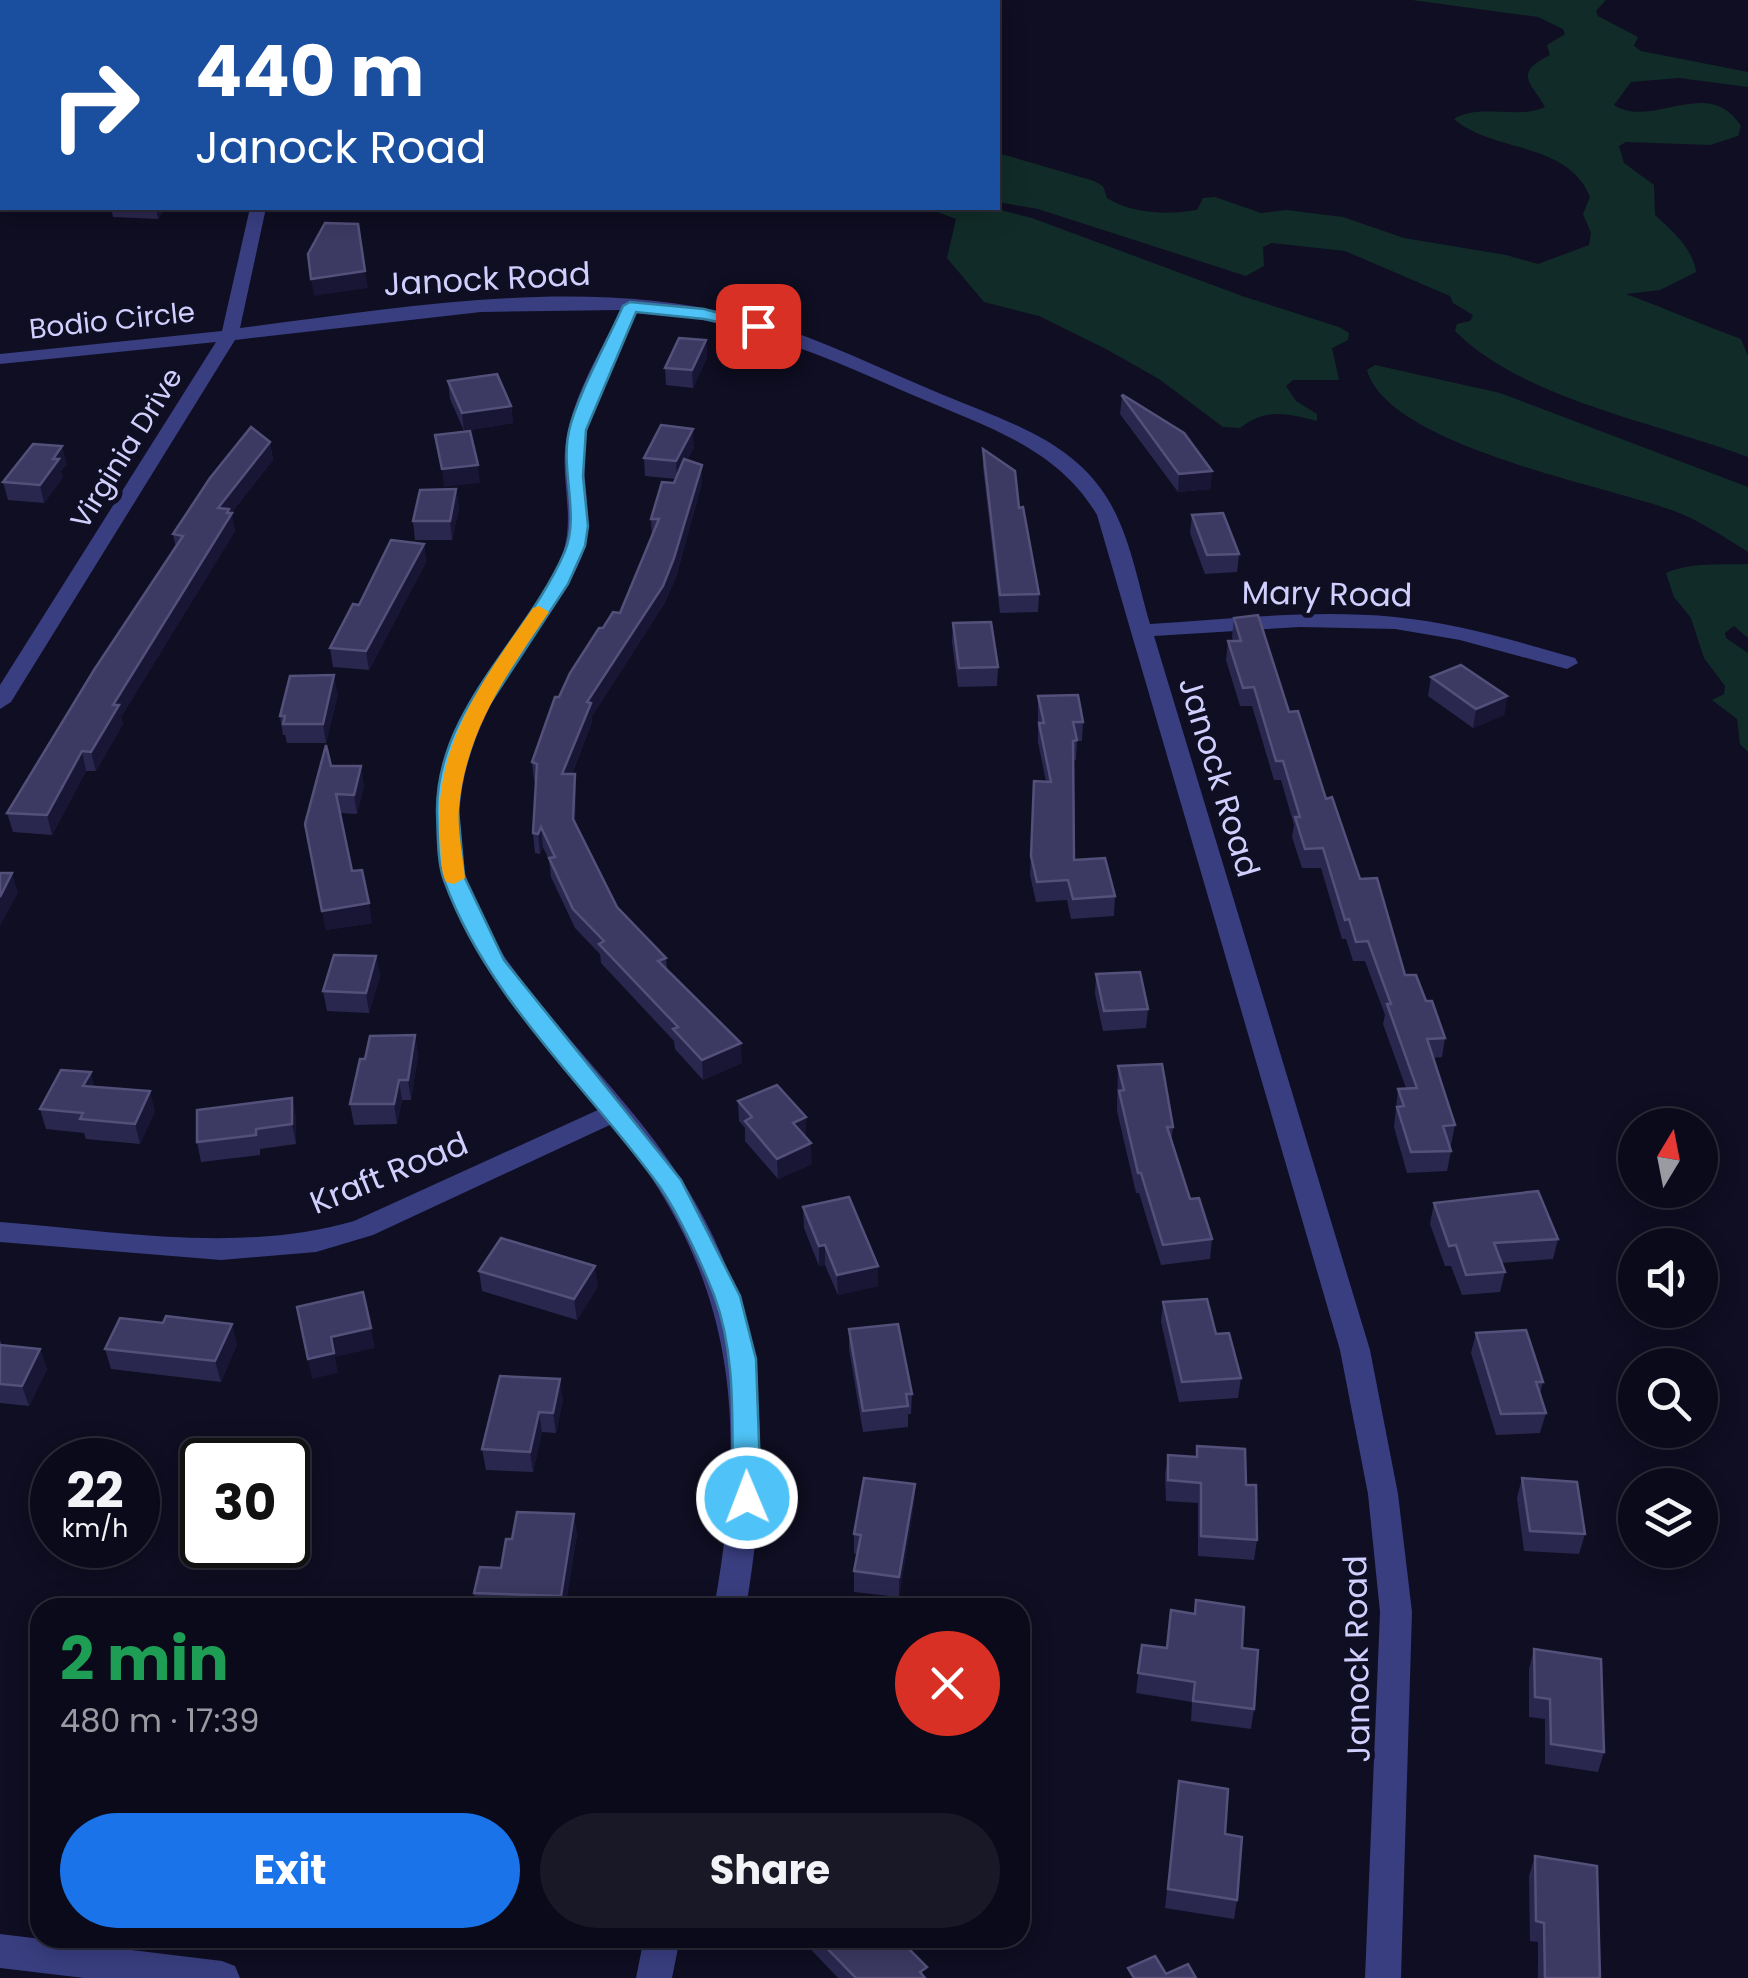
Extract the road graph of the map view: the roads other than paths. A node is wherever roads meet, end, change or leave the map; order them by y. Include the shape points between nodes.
1 (258, 210) edge
2 (630, 306) junction
3 (230, 334) junction
4 (0, 359) edge
5 (1142, 631) junction
6 (1567, 663) dead end
7 (0, 702) edge
8 (614, 1113) junction
9 (0, 1232) edge
10 (732, 1598) edge
11 (660, 1948) edge
12 (0, 1950) edge
13 (222, 1978) edge
14 (654, 1978) edge
15 (1383, 1978) edge

1 - 3 street, Virginia Drive
2 - 3 street, Janock Road via 477,307
2 - 5 street, Janock Road via 704,314 776,332 1046,449 1080,474 1102,504
2 - 8 street via 577,430 576,546 470,717 448,810 453,876 494,962
3 - 4 street, Bodio Circle
3 - 7 street, Virginia Drive
5 - 6 street, Mary Road via 1396,623
5 - 15 street, Janock Road via 1355,1350 1383,1494 1396,1612
8 - 9 street, Kraft Road via 363,1228 316,1242 220,1250
8 - 10 street via 681,1202 727,1296 743,1359 747,1498
11 - 14 street
12 - 13 street

